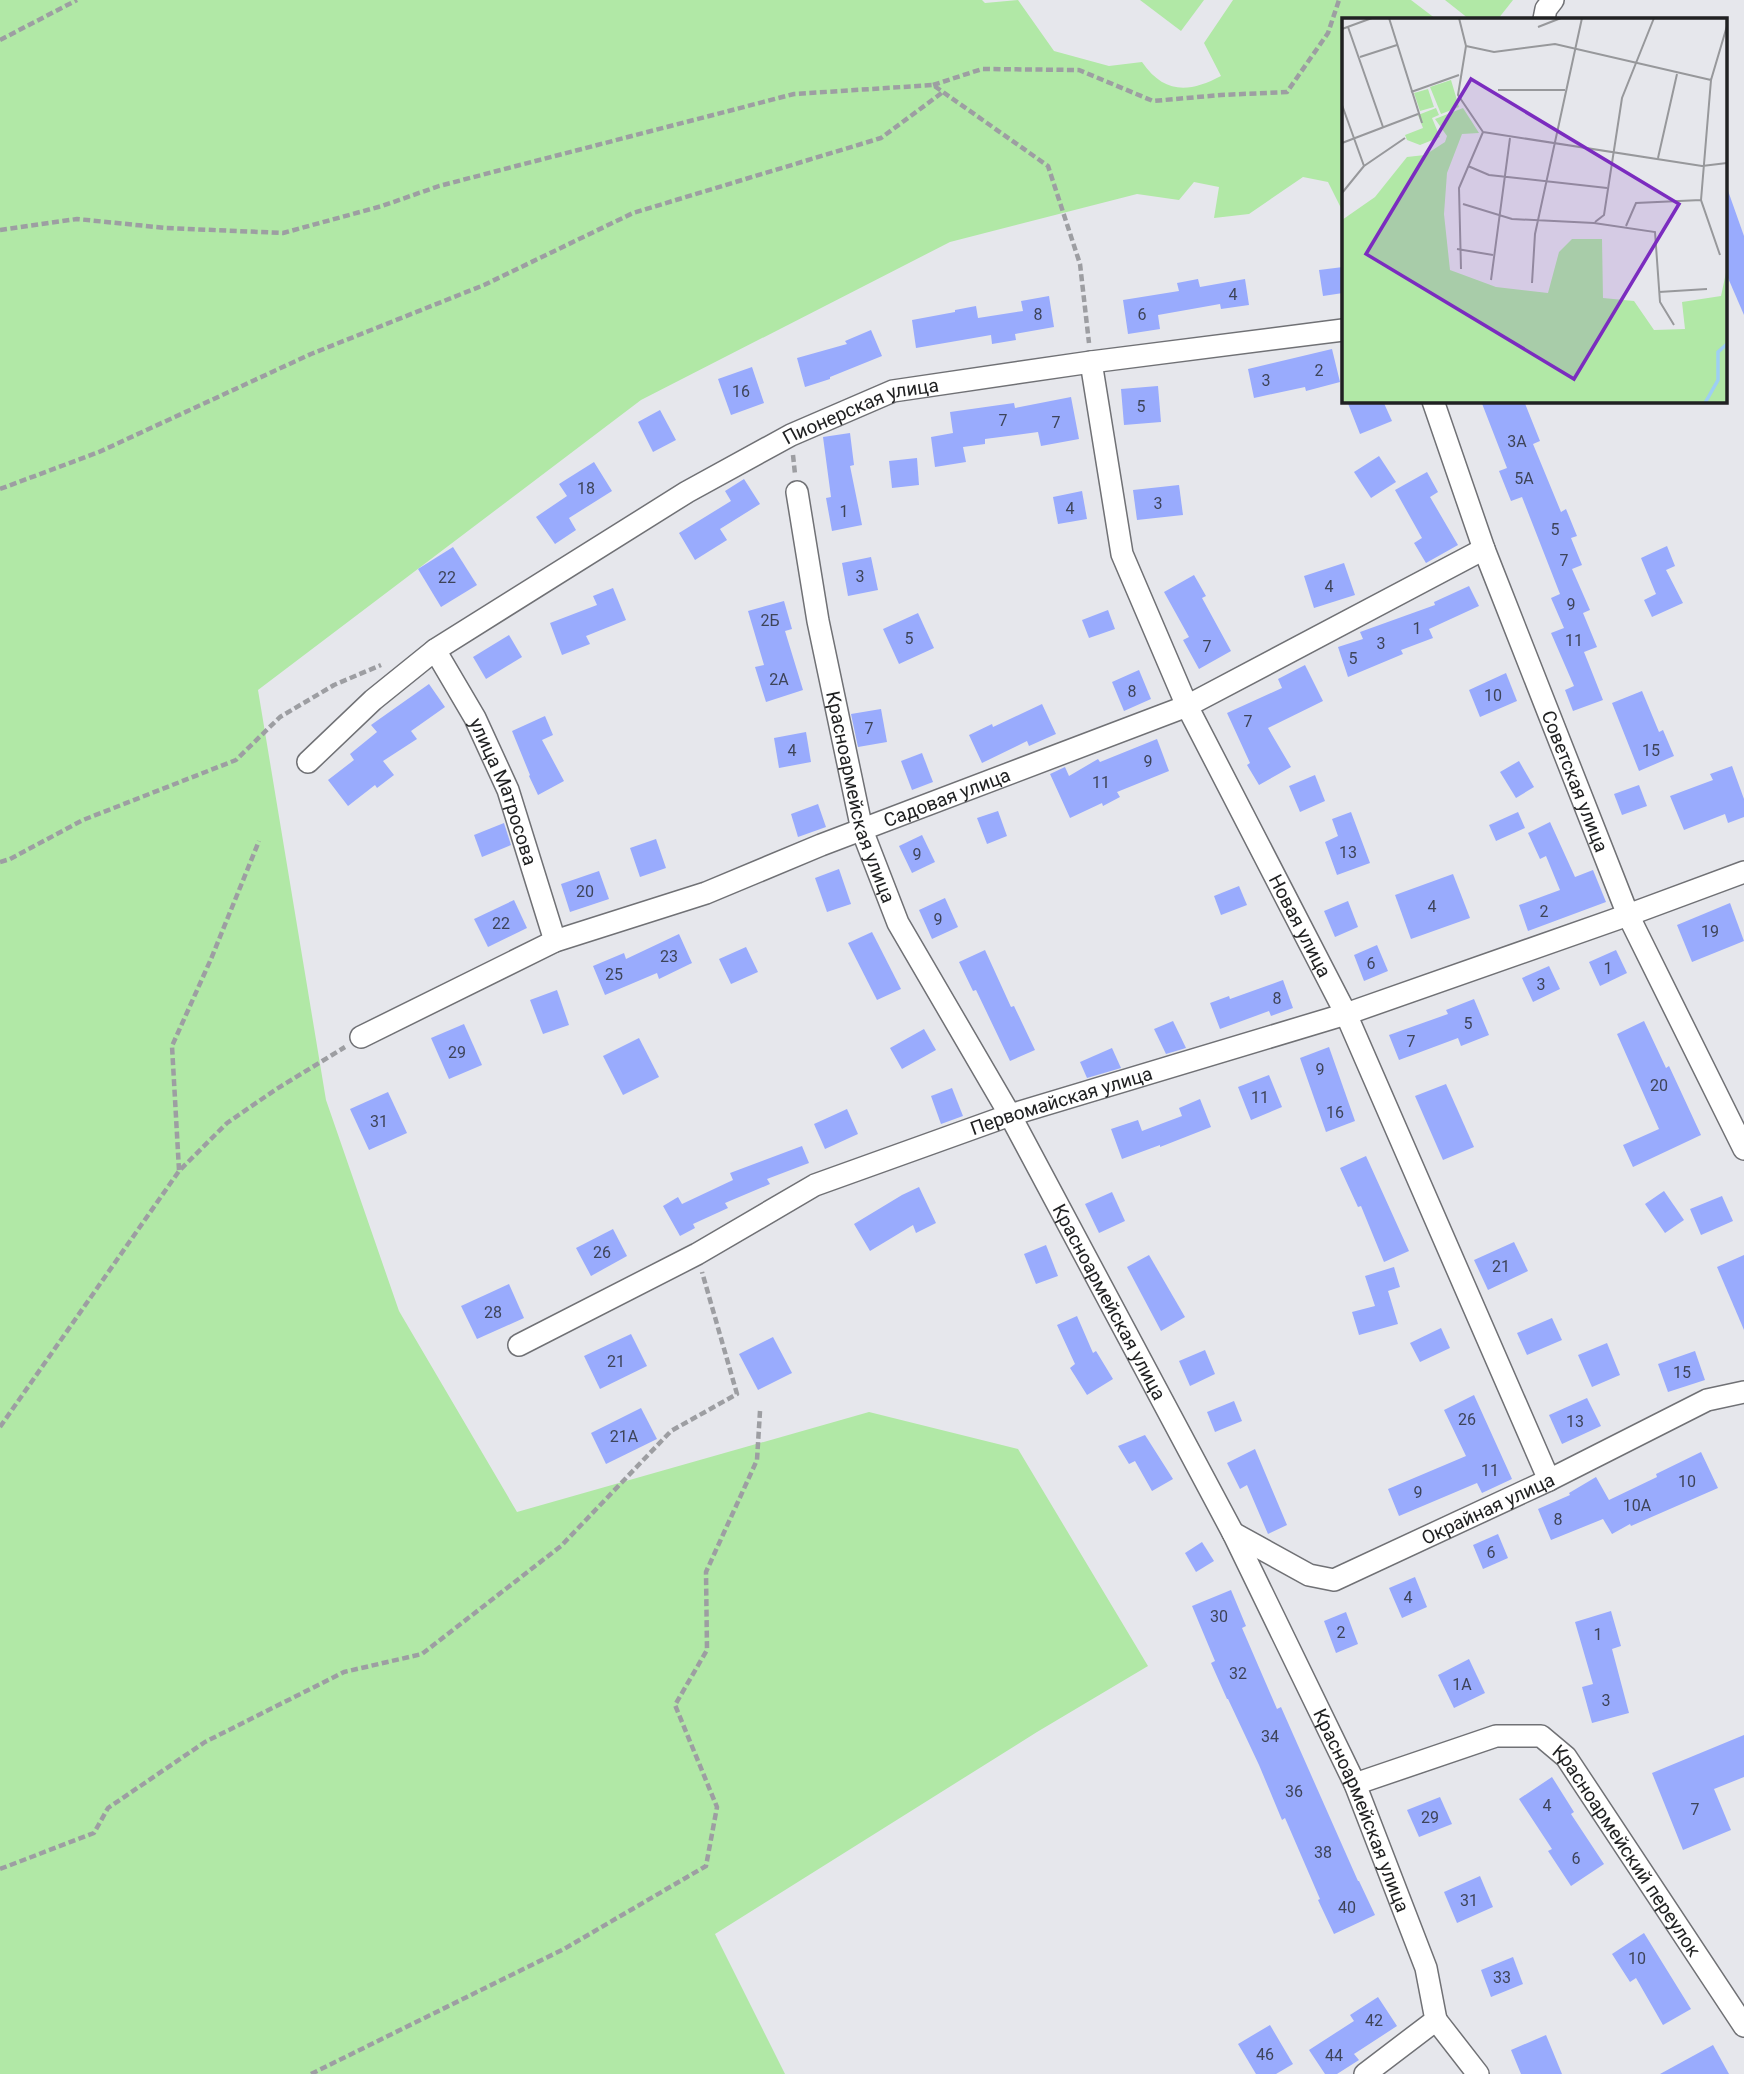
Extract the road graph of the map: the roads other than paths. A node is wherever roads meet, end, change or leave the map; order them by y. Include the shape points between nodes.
1 (1553, 0) edge
2 (1544, 18) edge
3 (1342, 330) edge
4 (1091, 362) junction
5 (1433, 402) edge
6 (797, 492) road end
7 (1484, 550) junction
8 (435, 650) junction
9 (1187, 706) junction
10 (308, 762) dead end
11 (862, 830) junction
12 (1744, 872) edge
13 (1628, 915) junction
14 (555, 941) junction
15 (1346, 1014) junction
16 (361, 1037) road end
17 (1010, 1115) junction
18 (1744, 1149) edge
19 (519, 1345) dead end
20 (1744, 1392) edge
21 (1549, 1480) junction
22 (1233, 1533) junction
23 (1355, 1784) junction
24 (1436, 2020) junction
25 (1744, 2026) edge
26 (1365, 2074) edge
27 (1478, 2074) edge

1 - 2 street
3 - 4 street, Пионерская улица
4 - 8 street, Пионерская улица via 893,391 791,435 687,492
4 - 9 street, Новая улица via 1122,554
5 - 7 street, Советская улица
6 - 11 street, Красноармейская улица via 818,621
7 - 9 street, Садовая улица
7 - 13 street, Советская улица
8 - 10 street, Пионерская улица via 373,700
8 - 14 street, улица Матросова via 475,719 508,790
9 - 11 street, Садовая улица
9 - 15 street, Новая улица
11 - 14 street, Садовая улица via 706,894
11 - 17 street, Красноармейская улица via 898,923
12 - 13 street, Первомайская улица
13 - 15 street, Первомайская улица
13 - 18 street, Советская улица
14 - 16 street, Садовая улица
15 - 17 street, Первомайская улица
15 - 21 street, Новая улица
17 - 19 street, Первомайская улица via 816,1185 697,1254
17 - 22 street, Красноармейская улица
20 - 21 street, Окрайная улица via 1707,1400
21 - 22 street, Окрайная улица via 1334,1580 1309,1575
22 - 23 street, Красноармейская улица
23 - 24 street, Красноармейская улица via 1426,1968
23 - 25 street, Красноармейский переулок via 1496,1736 1541,1736 1566,1757
24 - 26 street
24 - 27 street

